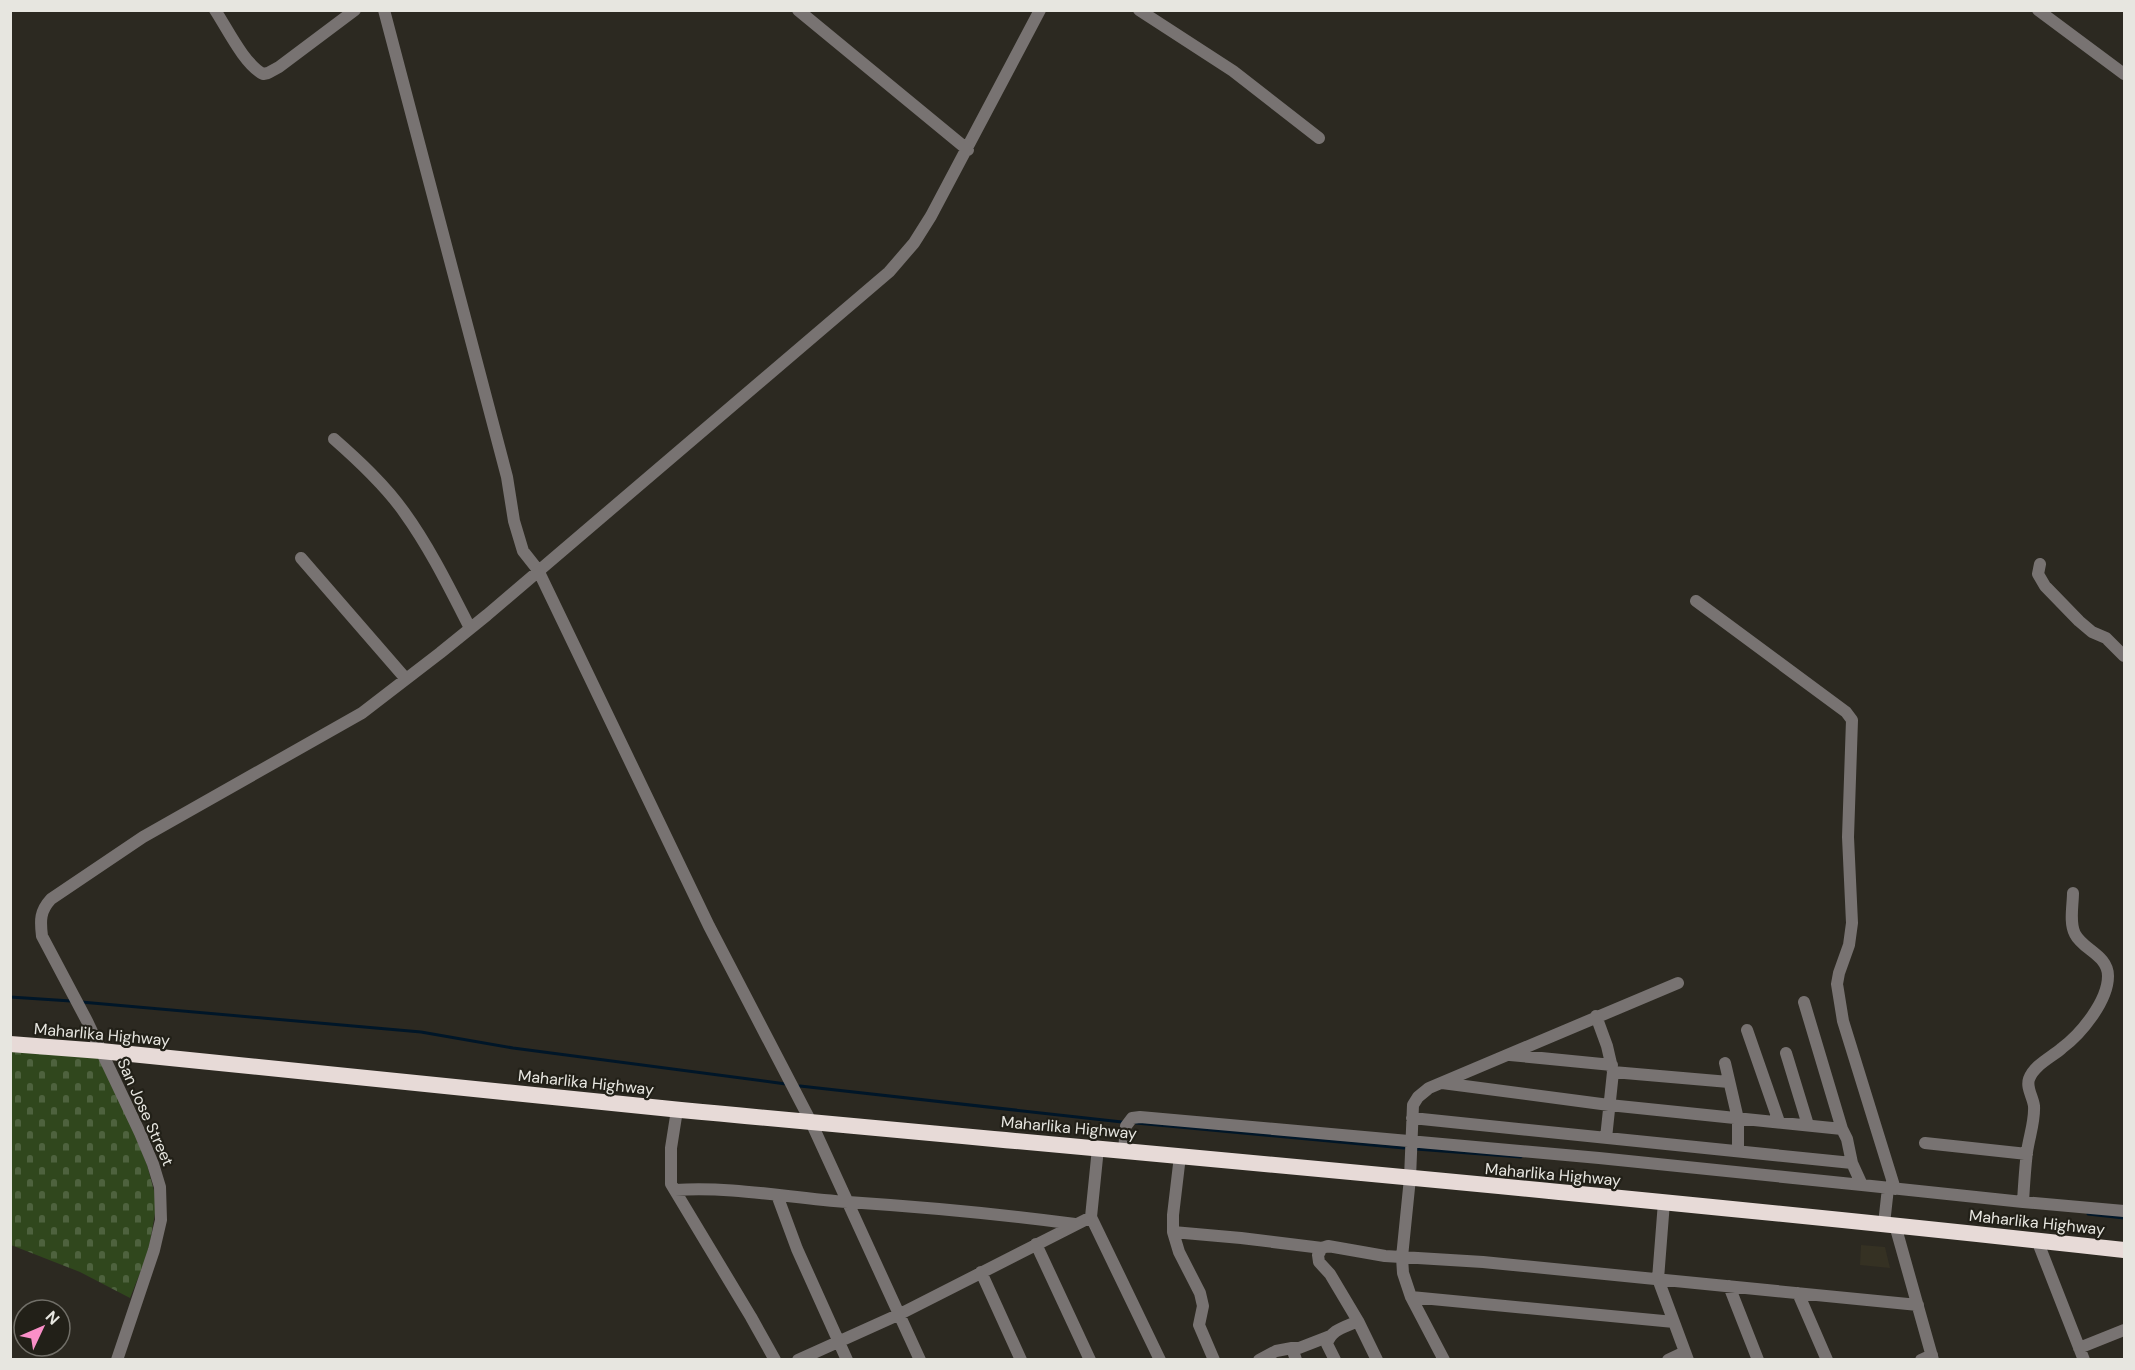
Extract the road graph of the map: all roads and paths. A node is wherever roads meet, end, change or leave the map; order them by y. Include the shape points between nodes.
1 (215, 10) edge
2 (355, 10) edge
3 (384, 10) edge
4 (798, 10) edge
5 (1040, 10) edge
6 (1139, 10) edge
7 (2038, 10) edge
8 (2124, 74) edge
9 (1319, 138) dead end
10 (968, 150) junction
11 (334, 439) dead end
12 (301, 558) dead end
13 (2040, 564) dead end
14 (538, 570) junction
15 (1696, 601) dead end
16 (470, 628) junction
17 (2124, 656) edge
18 (406, 679) junction
19 (2073, 893) dead end
20 (1678, 983) dead end
21 (1804, 1002) dead end
22 (1596, 1016) junction
23 (1748, 1030) dead end
24 (10, 1044) edge
25 (101, 1051) junction
26 (1786, 1053) dead end
27 (1509, 1055) junction
28 (1725, 1064) dead end
29 (1612, 1069) junction
30 (1729, 1082) junction
31 (1442, 1083) junction
32 (1610, 1105) junction
33 (677, 1110) junction
34 (1412, 1119) junction
35 (1738, 1119) junction
36 (811, 1122) junction
37 (1779, 1122) junction
38 (1808, 1125) junction
39 (1842, 1129) junction
40 (1606, 1138) junction
41 (1410, 1142) junction
42 (1925, 1143) dead end
43 (1098, 1148) junction
44 (1124, 1151) junction
45 (1738, 1151) junction
46 (2027, 1154) junction
47 (1180, 1156) junction
48 (1852, 1163) junction
49 (1410, 1178) junction
50 (1862, 1185) junction
51 (1892, 1189) junction
52 (675, 1190) junction
53 (777, 1196) junction
54 (850, 1202) junction
55 (1664, 1202) junction
56 (2023, 1202) junction
57 (2124, 1211) edge
58 (1091, 1217) junction
59 (1075, 1224) junction
60 (1890, 1225) junction
61 (1173, 1232) junction
62 (2037, 1240) junction
63 (1036, 1244) junction
64 (1322, 1248) junction
65 (2124, 1250) edge
66 (1402, 1257) junction
67 (981, 1272) junction
68 (1658, 1279) junction
69 (1730, 1286) junction
70 (1798, 1293) junction
71 (1411, 1297) junction
72 (1918, 1305) junction
73 (900, 1314) junction
74 (1359, 1321) junction
75 (1674, 1322) junction
76 (2124, 1330) edge
77 (1330, 1336) junction
78 (839, 1341) junction
79 (1294, 1354) edge
80 (2082, 1354) edge
81 (1686, 1356) edge
82 (1929, 1358) edge
83 (117, 1359) edge
84 (775, 1359) edge
85 (798, 1359) edge
86 (847, 1359) edge
87 (920, 1359) edge
88 (1021, 1359) edge
89 (1090, 1359) edge
90 (1160, 1359) edge
91 (1214, 1359) edge
92 (1259, 1359) edge
93 (1335, 1359) edge
94 (1377, 1359) edge
95 (1444, 1359) edge
96 (1668, 1359) edge
97 (1758, 1359) edge
98 (1827, 1359) edge

1 - 2 street via 243,53 263,74 279,67
3 - 14 street via 507,477 514,521 523,551
4 - 10 street
5 - 10 street, San Jose Street
6 - 9 street via 1233,71
7 - 8 street
10 - 14 street, San Jose Street via 914,243 889,272
11 - 16 street via 404,511
12 - 18 street
13 - 17 street via 2038,574 2045,586 2087,628 2106,638
14 - 16 street, San Jose Street
14 - 36 street via 709,926
15 - 51 street via 1852,720 1848,837 1852,923 1837,984 1843,1022
16 - 18 street, San Jose Street
18 - 25 street, San Jose Street via 362,712 143,837 45,906 40,920 42,936
19 - 46 street via 2074,933 2097,954 2109,976 2087,1023 2065,1047 2037,1067 2029,1079 2034,1113
20 - 22 street
21 - 39 street
22 - 27 street
22 - 29 street
23 - 37 street
24 - 25 highway, Maharlika Highway
25 - 33 highway, Maharlika Highway
25 - 83 street, San Jose Street via 140,1133 160,1187 161,1220 154,1250
26 - 38 street
27 - 29 street
27 - 31 street
28 - 30 street
29 - 30 street
29 - 32 street
30 - 35 street
31 - 32 street
31 - 34 street via 1418,1097
32 - 35 street
32 - 40 street
33 - 36 highway, Maharlika Highway
33 - 52 street via 669,1173
34 - 40 street
34 - 41 street
35 - 37 street
35 - 45 street
36 - 43 highway, Maharlika Highway
36 - 54 street
37 - 38 street
38 - 39 street
39 - 48 street
40 - 45 street
41 - 44 street via 1140,1117 1126,1126
41 - 49 street
41 - 50 street
42 - 46 street
43 - 44 highway, Maharlika Highway
43 - 58 street
44 - 47 highway, Maharlika Highway
45 - 48 street
46 - 56 street
47 - 49 highway, Maharlika Highway
47 - 61 street
48 - 50 street
49 - 55 highway, Maharlika Highway
49 - 66 street
50 - 51 street
51 - 56 street
51 - 60 street
52 - 53 street via 701,1188
52 - 84 street
53 - 54 street
53 - 78 street
54 - 59 street via 963,1210
54 - 73 street
55 - 60 highway, Maharlika Highway
55 - 68 street
56 - 57 street
58 - 59 street
58 - 90 street
59 - 63 street
60 - 62 highway, Maharlika Highway
60 - 72 street
61 - 64 street
61 - 91 street via 1200,1293 1203,1306 1199,1325
62 - 65 highway, Maharlika Highway
62 - 80 street
63 - 67 street
63 - 89 street
64 - 66 street
64 - 74 street via 1319,1262
66 - 68 street
66 - 71 street
67 - 73 street
67 - 88 street
68 - 69 street
68 - 75 street
69 - 70 street
69 - 97 street
70 - 72 street
70 - 98 street
71 - 75 street
71 - 95 street
72 - 82 street
73 - 78 street
73 - 87 street
74 - 77 street
74 - 94 street
75 - 81 street
76 - 80 street
77 - 79 street via 1299,1348
77 - 93 street via 1327,1344
78 - 85 street
78 - 86 street
79 - 92 street via 1284,1348
81 - 96 street

